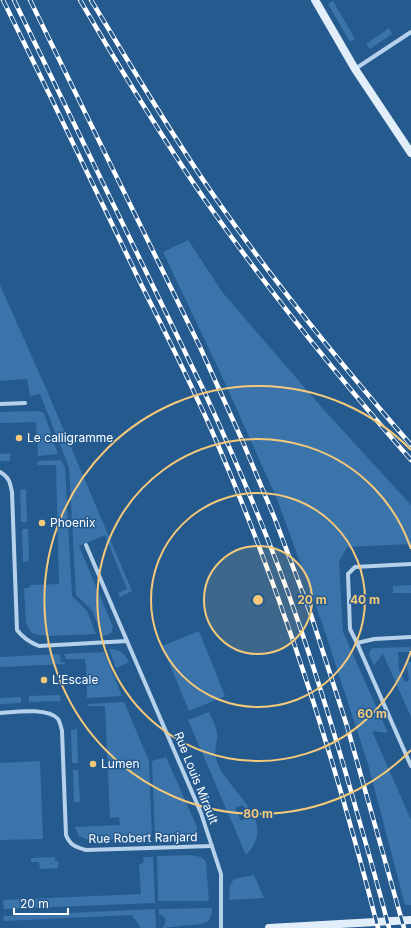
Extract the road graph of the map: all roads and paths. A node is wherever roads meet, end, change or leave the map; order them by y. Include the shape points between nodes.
1 (315, 0) edge
2 (411, 32) edge
3 (355, 69) junction
4 (411, 153) edge
5 (25, 403) dead end
6 (0, 404) edge
7 (0, 472) edge
8 (86, 545) dead end
9 (411, 564) edge
10 (411, 637) edge
11 (128, 641) junction
12 (357, 643) junction
13 (0, 713) edge
14 (411, 766) edge
15 (212, 846) junction
16 (411, 920) edge
17 (221, 928) edge
18 (268, 928) edge
19 (275, 928) edge

1 - 3 main road
2 - 3 street
3 - 4 main road
5 - 6 street
7 - 11 street via 6,476 12,492 17,630 22,637 39,646
8 - 11 street, Rue Louis Mirault
9 - 12 street via 355,567 348,574 350,629
10 - 12 street via 374,639
11 - 15 street, Rue Louis Mirault via 201,813
12 - 14 street
13 - 15 street, Rue Robert Ranjard via 39,711 52,714 58,719 62,730 66,835 74,847 86,850
15 - 17 street, Rue Louis Mirault via 221,874
16 - 19 main road
18 - 19 main road

